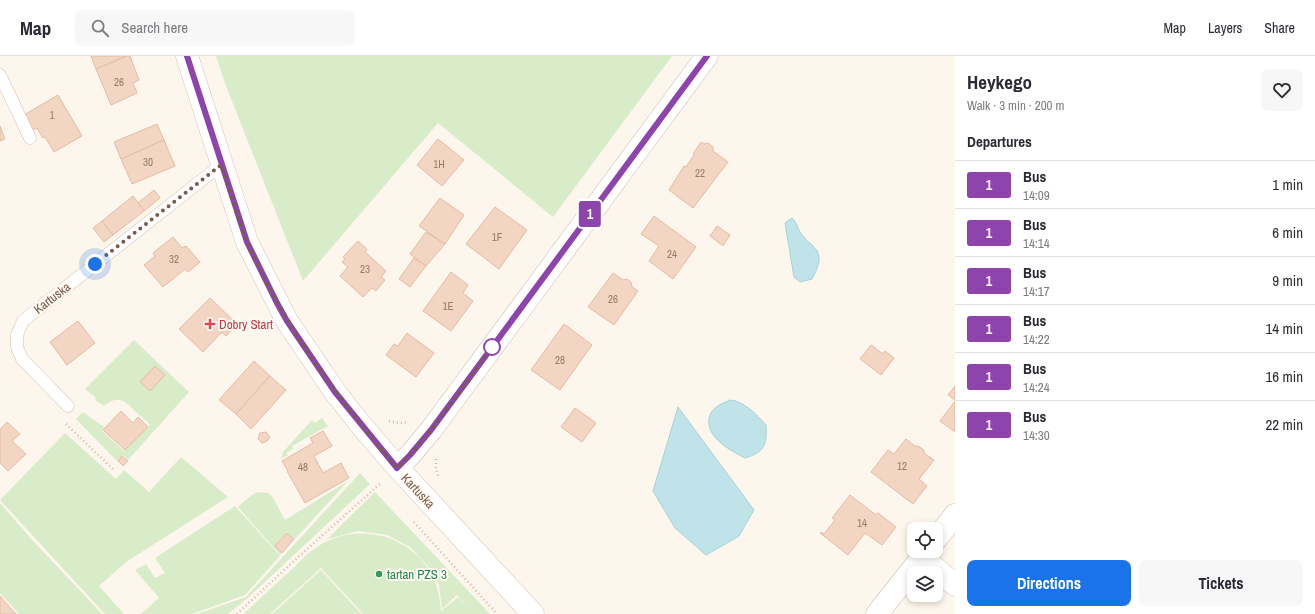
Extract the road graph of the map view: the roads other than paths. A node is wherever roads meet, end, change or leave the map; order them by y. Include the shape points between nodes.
1 (187, 56) edge
2 (707, 56) edge
3 (0, 75) edge
4 (30, 138) dead end
5 (221, 165) junction
6 (68, 406) road end
7 (397, 468) junction
8 (955, 515) edge
9 (943, 530) edge
10 (921, 558) edge
11 (928, 558) edge
12 (955, 585) edge
13 (533, 614) edge
14 (877, 614) edge

1 - 5 main road, Kartuska
2 - 7 main road via 431,430
3 - 4 lane
5 - 6 lane, Kartuska via 23,321 17,346 22,359
5 - 7 main road, Kartuska via 247,242 287,321 335,392
7 - 13 main road, Kartuska
8 - 9 main road
10 - 14 main road
11 - 12 main road

